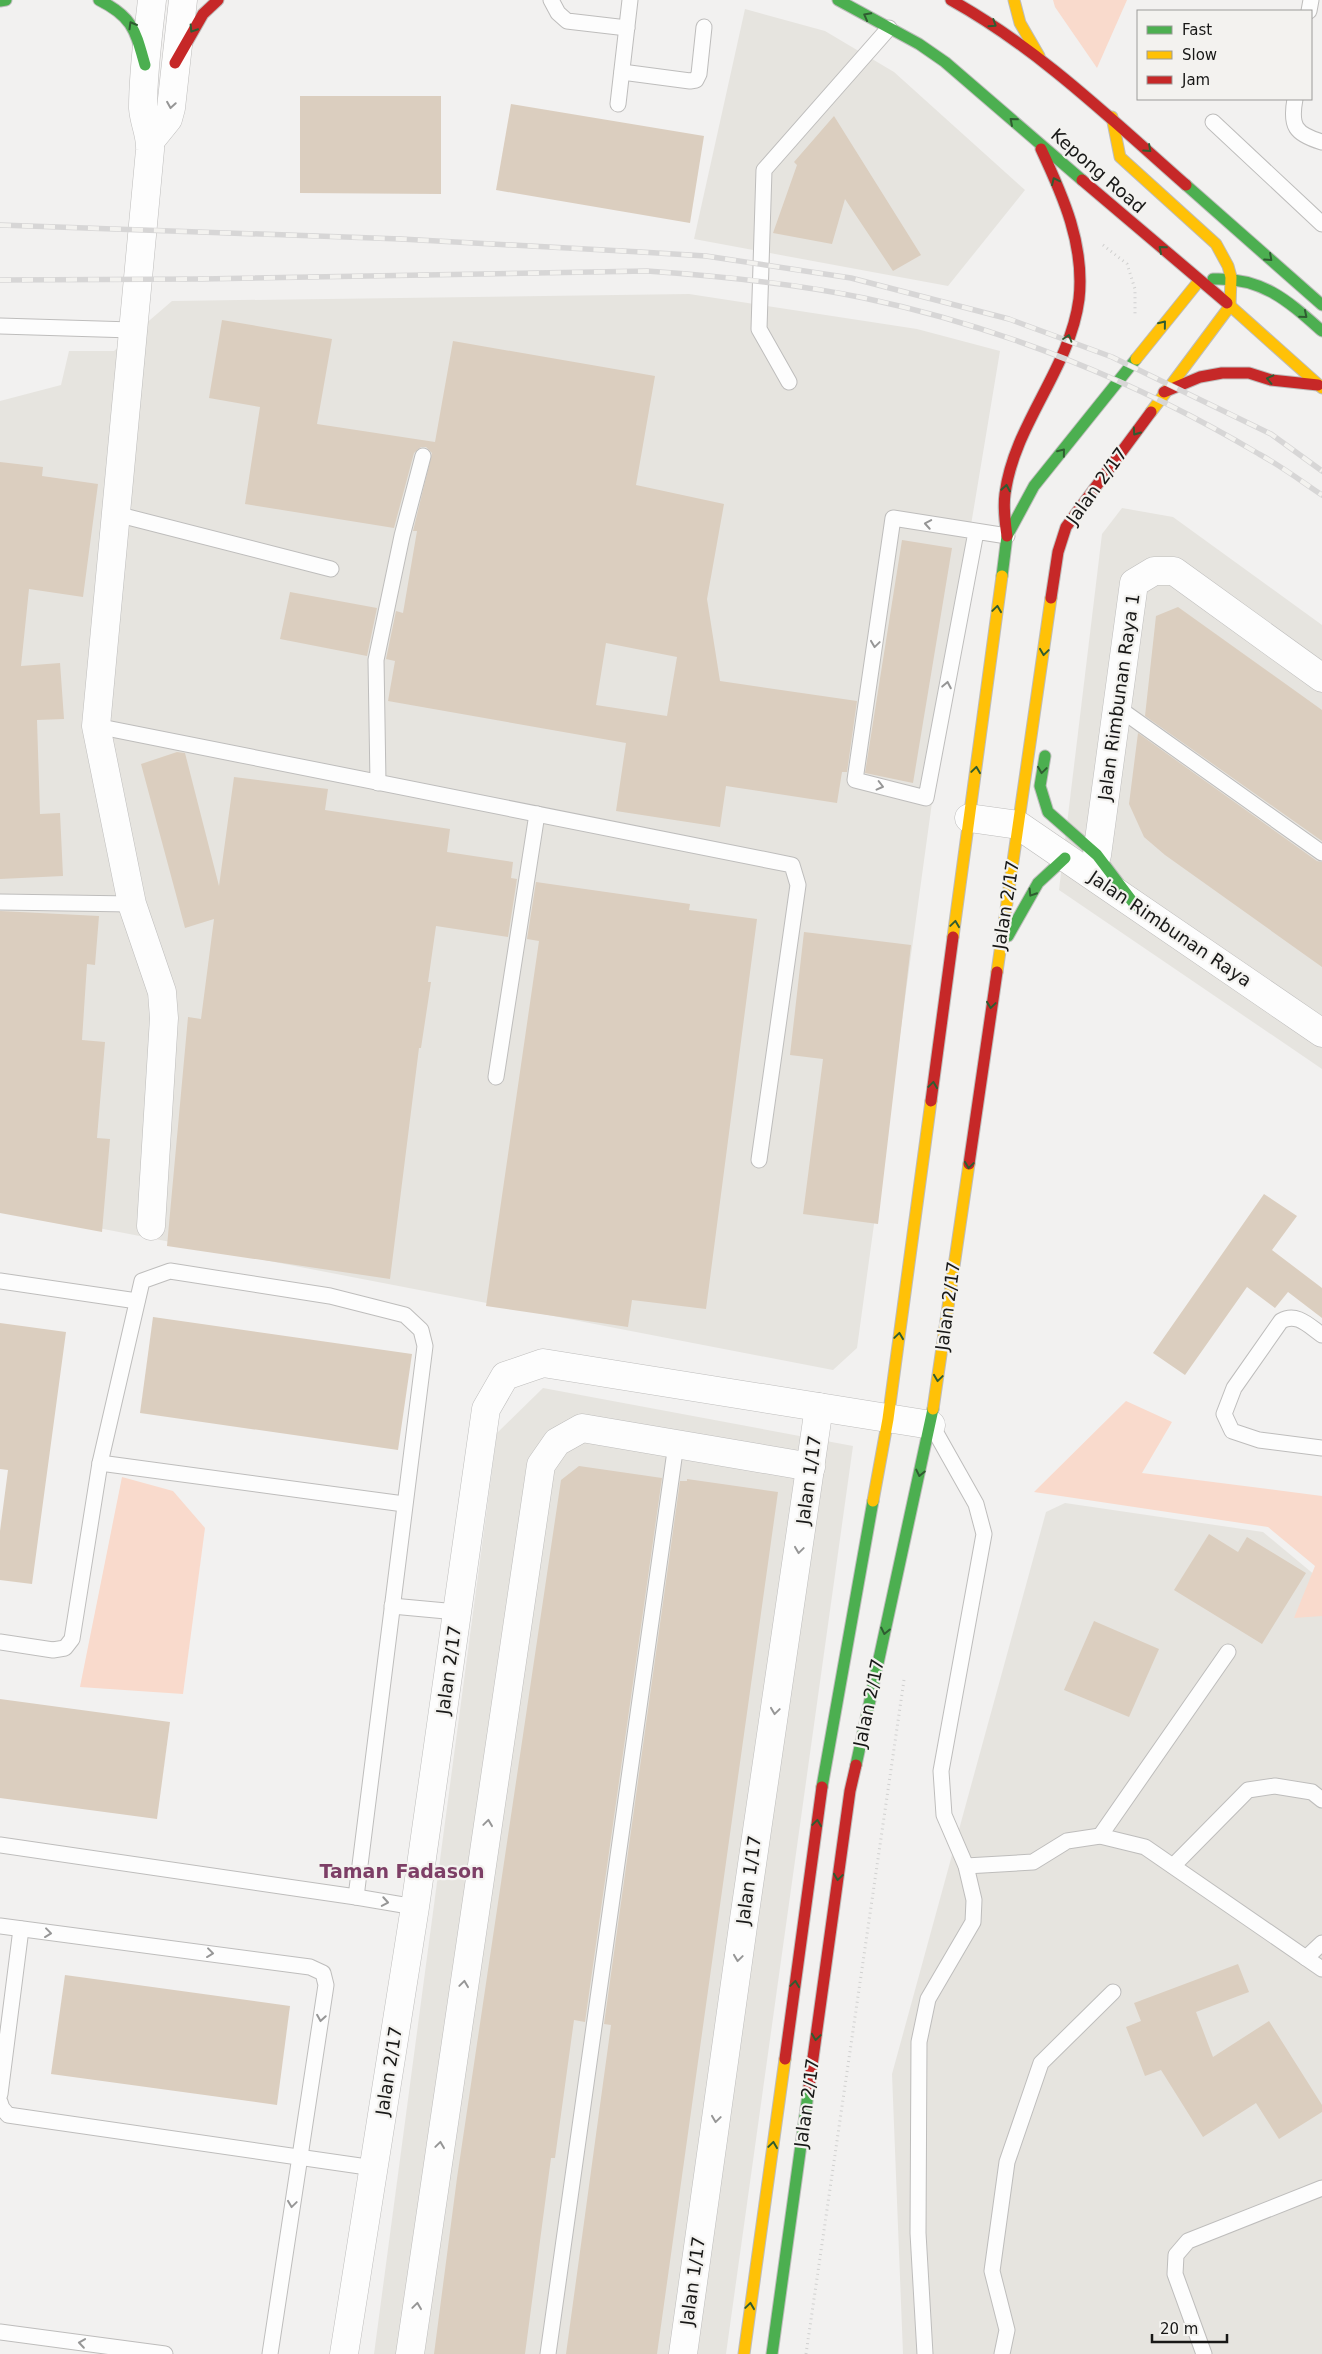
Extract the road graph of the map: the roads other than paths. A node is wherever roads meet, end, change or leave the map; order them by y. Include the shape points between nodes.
1 (6, 0) edge
2 (100, 0) edge
3 (152, 0) edge
4 (183, 0) edge
5 (218, 0) edge
6 (551, 0) edge
7 (630, 0) edge
8 (838, 0) edge
9 (951, 0) edge
10 (1014, 0) edge
11 (0, 1) edge
12 (704, 27) dead end
13 (627, 28) junction
14 (889, 28) junction
15 (1039, 56) junction
16 (175, 63) junction
17 (145, 65) junction
18 (622, 72) junction
19 (1295, 100) edge
20 (618, 104) dead end
21 (1112, 117) junction
22 (1212, 122) dead end
23 (151, 140) junction
24 (1037, 142) junction
25 (1322, 142) edge
26 (1322, 224) edge
27 (1231, 277) junction
28 (1199, 281) junction
29 (1322, 305) edge
30 (1230, 306) junction
31 (0, 326) edge
32 (1322, 332) edge
33 (132, 339) junction
34 (789, 382) dead end
35 (1320, 386) edge
36 (1164, 392) junction
37 (423, 456) dead end
38 (116, 514) junction
39 (976, 532) junction
40 (1006, 536) junction
41 (332, 569) dead end
42 (1322, 678) edge
43 (1036, 706) junction
44 (1117, 707) junction
45 (1044, 725) dead end
46 (96, 726) junction
47 (1046, 742) dead end
48 (378, 782) junction
49 (537, 814) junction
50 (969, 818) junction
51 (1018, 825) junction
52 (1322, 853) edge
53 (1097, 855) junction
54 (1065, 858) junction
55 (0, 902) edge
56 (132, 904) junction
57 (1135, 905) junction
58 (998, 956) junction
59 (1322, 1032) edge
60 (496, 1077) dead end
61 (759, 1160) dead end
62 (151, 1226) dead end
63 (0, 1281) edge
64 (137, 1301) junction
65 (1322, 1334) edge
66 (819, 1407) junction
67 (888, 1419) junction
68 (931, 1425) junction
69 (676, 1444) junction
70 (1322, 1448) edge
71 (100, 1463) junction
72 (811, 1468) junction
73 (404, 1504) junction
74 (392, 1606) junction
75 (457, 1612) junction
76 (0, 1642) edge
77 (1228, 1652) dead end
78 (1322, 1800) edge
79 (1100, 1836) junction
80 (0, 1845) edge
81 (966, 1866) junction
82 (1173, 1866) junction
83 (356, 1896) junction
84 (415, 1907) junction
85 (0, 1926) edge
86 (21, 1929) junction
87 (1322, 1943) edge
88 (1306, 1958) junction
89 (1322, 1968) edge
90 (1112, 1992) dead end
91 (0, 2094) edge
92 (0, 2102) edge
93 (299, 2156) junction
94 (374, 2168) junction
95 (1322, 2188) edge
96 (0, 2332) edge
97 (165, 2354) edge
98 (270, 2354) edge
99 (344, 2354) edge
100 (410, 2354) edge
101 (548, 2354) edge
102 (682, 2354) edge
103 (744, 2354) edge
104 (772, 2354) edge
105 (925, 2354) edge
106 (1002, 2354) edge
107 (1204, 2354) edge

1 - 11 street
17 -> 2 street via 134,25 116,8
3 - 17 street
4 - 16 street
5 -> 16 street via 202,14
6 - 13 lane via 558,13 567,20
7 - 13 lane
14 -> 8 street, Kepong Road
9 -> 15 street
10 - 15 street via 1023,32
12 - 18 lane via 696,80 690,82
13 - 18 lane
24 -> 14 street, Kepong Road via 945,62
14 - 34 lane via 764,170 759,329
15 - 21 street
16 -> 23 street via 168,119
17 - 23 street via 144,122
18 - 20 lane
19 - 25 lane via 1294,125 1300,133
21 - 27 street via 1120,157 1216,244
21 -> 29 street
22 - 26 lane
23 - 33 street
28 -> 24 street, Kepong Road
40 -> 24 street via 1005,487 1015,453 1060,363 1077,309 1079,270 1066,204
27 - 28 street
27 - 30 street
27 -> 32 street via 1266,288 1286,300
28 - 30 street, Kepong Road
40 -> 28 street, Jalan 2/17 via 1034,486
30 - 35 street, Kepong Road
30 - 36 street, Jalan 2/17
31 - 33 lane via 104,329
33 - 38 street
35 -> 36 street via 1272,380 1249,373 1222,372
36 -> 43 street, Jalan 2/17 via 1066,527 1058,552
37 - 48 lane via 402,536 376,660
38 - 41 lane
38 - 46 street
39 -> 39 lane via 893,518 855,780 926,798
39 - 40 lane
50 -> 40 street, Jalan 2/17
42 - 44 street, Jalan Rimbunan Raya 1 via 1174,571 1154,571 1134,583
43 - 45 street
43 - 51 street, Jalan 2/17
44 - 52 lane
44 - 53 street, Jalan Rimbunan Raya 1
46 - 48 lane
46 - 56 street
47 -> 53 street via 1040,786 1048,812
48 - 49 lane
49 - 60 lane
49 - 61 lane via 792,865 798,885
50 - 51 street
67 -> 50 street, Jalan 2/17
51 - 54 street, Jalan Rimbunan Raya
51 - 58 street, Jalan 2/17
53 - 57 street
54 - 57 street, Jalan Rimbunan Raya
54 -> 58 street via 1039,880
55 - 56 lane
56 - 62 street via 162,992 164,1018
57 - 59 street, Jalan Rimbunan Raya
58 -> 68 street, Jalan 2/17
63 - 64 lane
64 - 71 lane
64 - 73 lane via 142,1281 170,1271 330,1296 404,1315 421,1330 425,1346
65 - 70 lane via 1298,1318 1289,1316 1281,1321 1234,1388 1224,1414 1232,1431 1259,1440
66 - 67 street, Jalan 2/17
66 - 72 street, Jalan 1/17
66 - 75 street, Jalan 2/17 via 543,1363 505,1376 486,1409
67 - 68 street
103 -> 67 street, Jalan 2/17 via 822,1788
68 - 81 lane via 976,1504 984,1534 941,1771 944,1815
68 -> 104 street, Jalan 2/17 via 850,1792
69 - 72 street
100 -> 69 street via 541,1465 557,1442 582,1428
69 - 101 lane
71 - 73 lane
71 - 76 lane via 72,1639 65,1648 53,1650
72 -> 102 street, Jalan 1/17
73 - 74 lane
74 - 75 lane
74 - 83 lane
75 - 84 street, Jalan 2/17
77 - 79 lane
78 - 82 lane via 1312,1792 1275,1786 1248,1790
79 - 81 lane via 1067,1841 1033,1862
79 - 82 lane via 1145,1847
80 - 83 lane
81 - 105 lane via 974,1900 973,1922 928,1999 919,2042 918,2233
82 - 88 lane
83 -> 84 lane
84 - 94 street, Jalan 2/17
85 - 86 lane
86 - 91 lane
86 -> 93 lane via 310,1966 323,1972 326,1984
87 - 88 lane
88 - 89 lane
90 - 106 lane via 1041,2062 1006,2162 992,2271 1007,2330
92 - 93 lane via 8,2115
93 - 94 lane
93 -> 98 lane
94 - 99 street, Jalan 2/17
95 - 107 lane via 1188,2241 1176,2255 1175,2274
97 -> 96 lane

